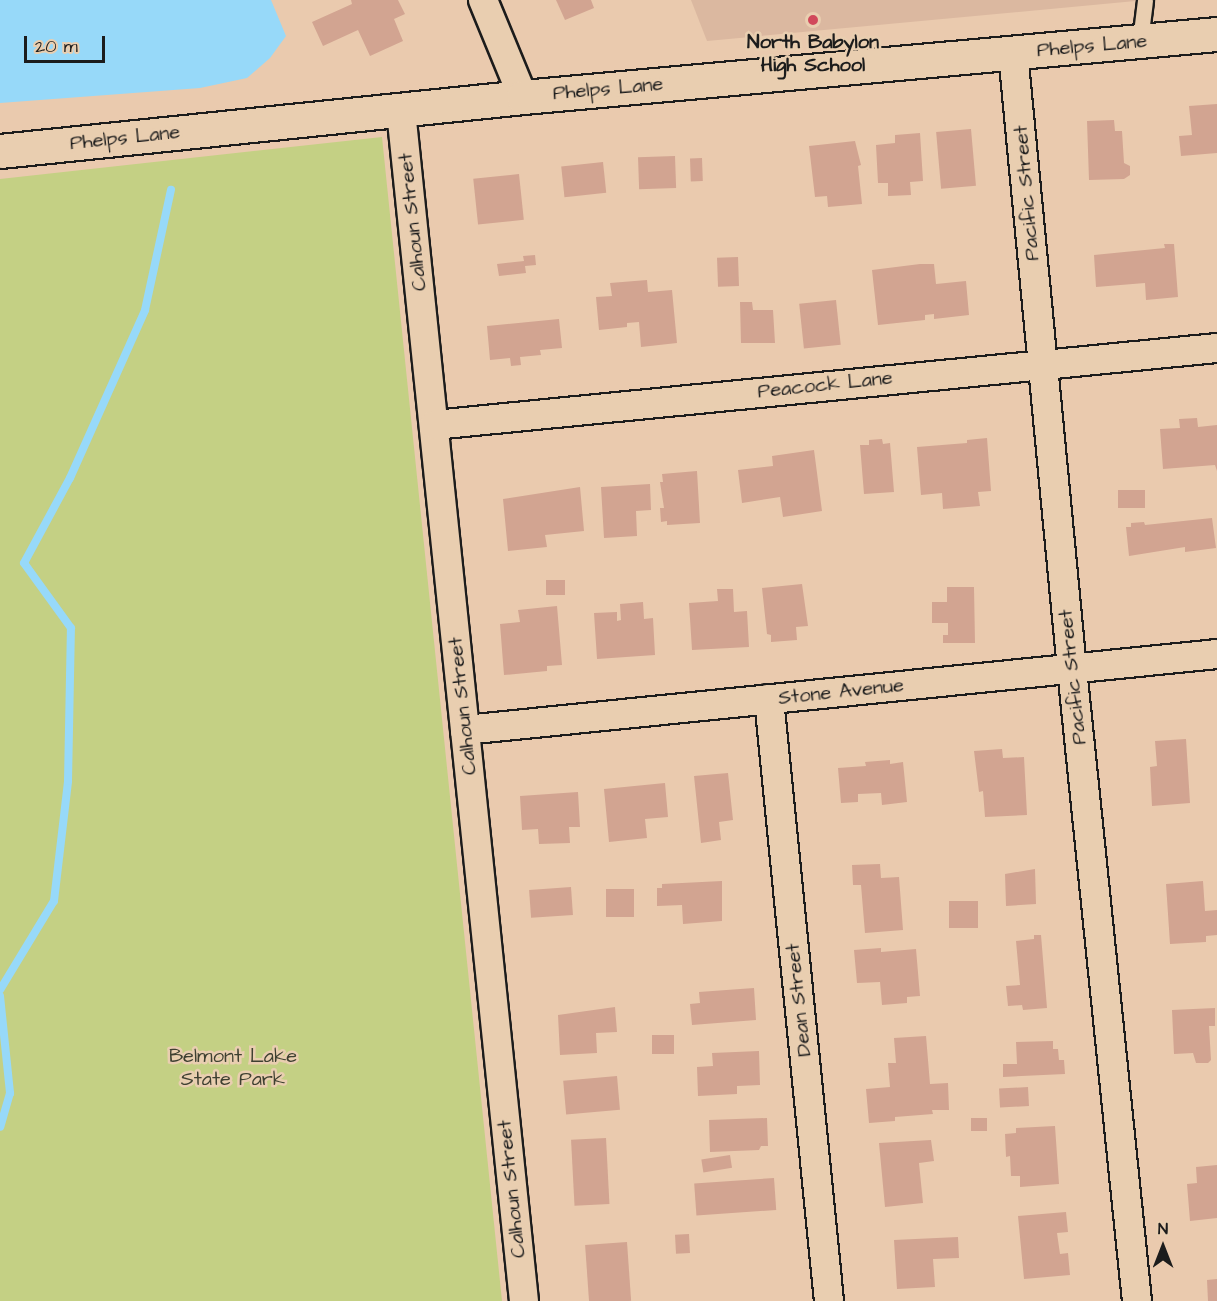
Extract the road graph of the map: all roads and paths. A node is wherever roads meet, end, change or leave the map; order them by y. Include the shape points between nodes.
1 (483, 0) edge
2 (1145, 0) edge
3 (1217, 34) edge
4 (1140, 41) junction
5 (1013, 53) junction
6 (523, 97) junction
7 (401, 111) junction
8 (0, 151) edge
9 (1217, 348) edge
10 (1043, 363) junction
11 (434, 424) junction
12 (1217, 654) edge
13 (1072, 669) junction
14 (769, 699) junction
15 (465, 730) junction
16 (524, 1301) edge
17 (829, 1301) edge
18 (1137, 1301) edge

1 - 6 street
2 - 4 lane
3 - 4 street, Phelps Lane
4 - 5 street, Phelps Lane
5 - 6 street, Phelps Lane
5 - 10 street, Pacific Street
6 - 7 street, Phelps Lane
7 - 8 street, Phelps Lane
7 - 11 street, Calhoun Street
9 - 10 street, Peacock Lane
10 - 11 street, Peacock Lane
10 - 13 street, Pacific Street
11 - 15 street, Calhoun Street
12 - 13 street, Stone Avenue
13 - 14 street, Stone Avenue
13 - 18 street, Pacific Street
14 - 15 street, Stone Avenue
14 - 17 street, Dean Street
15 - 16 street, Calhoun Street

